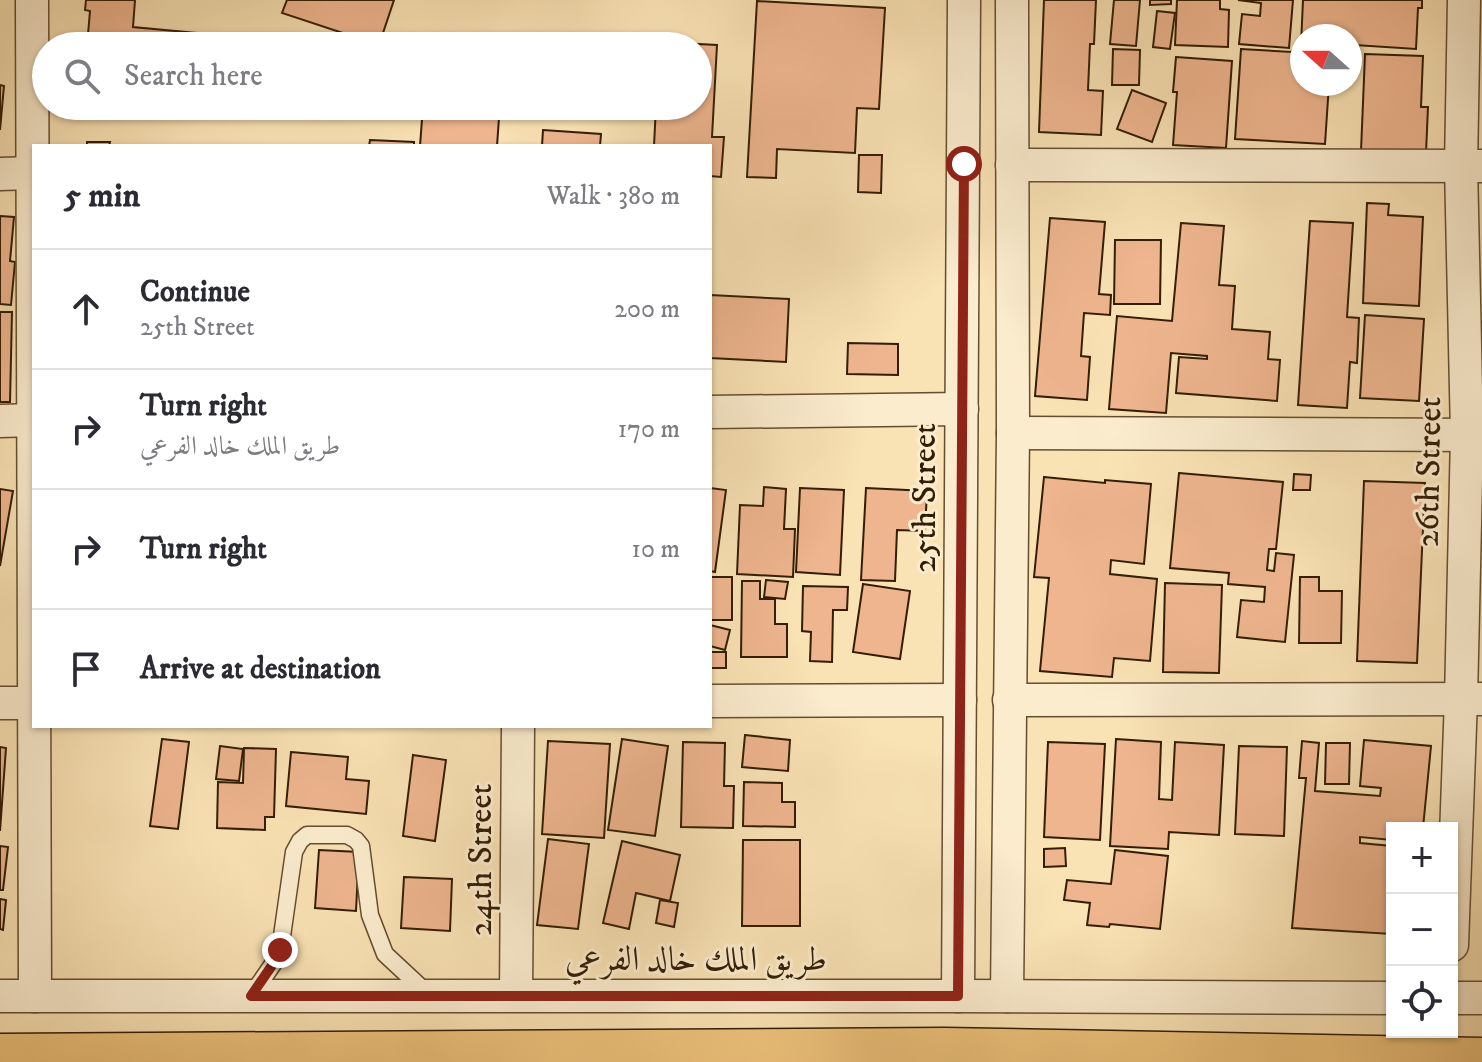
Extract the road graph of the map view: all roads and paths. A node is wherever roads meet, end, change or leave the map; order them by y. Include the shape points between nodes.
1 (32, 0) edge
2 (964, 0) edge
3 (1012, 0) edge
4 (1464, 0) edge
5 (1012, 165) junction
6 (1472, 166) edge
7 (32, 173) edge
8 (0, 174) edge
9 (962, 409) junction
10 (712, 412) edge
11 (32, 420) edge
12 (0, 421) edge
13 (1013, 433) junction
14 (1474, 435) edge
15 (1471, 699) edge
16 (960, 700) junction
17 (1009, 700) junction
18 (712, 701) edge
19 (0, 703) edge
20 (32, 703) edge
21 (34, 728) edge
22 (518, 728) edge
23 (1456, 894) edge
24 (516, 995) junction
25 (0, 996) edge
26 (35, 996) junction
27 (251, 996) junction
28 (430, 996) junction
29 (958, 996) junction
30 (1007, 996) junction
31 (1386, 998) edge
32 (1458, 998) edge
33 (1482, 998) edge
34 (0, 1056) edge
35 (1482, 1060) edge

1 - 7 street
2 - 9 street, 25th Street
3 - 5 street
4 - 6 street, 26th Street
5 - 6 street
5 - 13 street
6 - 14 street, 26th Street
7 - 8 street
9 - 10 street
9 - 16 street, 25th Street
11 - 12 street
13 - 14 street
13 - 17 street
14 - 15 street, 26th Street
15 - 17 street
15 - 23 street, 26th Street
16 - 18 street
16 - 29 street, 25th Street
17 - 30 street
19 - 20 street
21 - 26 street
22 - 24 street, 24th Street
24 - 28 street, طريق الملك خالد الفرعي
24 - 29 street, طريق الملك خالد الفرعي
25 - 26 street, طريق الملك خالد الفرعي
26 - 27 street, طريق الملك خالد الفرعي
27 - 28 street, طريق الملك خالد الفرعي
27 - 28 lane via 280,950 300,841 307,835 347,835 361,846 370,915 385,954
29 - 30 street, طريق الملك خالد الفرعي
30 - 31 street, طريق الملك خالد الفرعي
32 - 33 street
34 - 35 highway via 944,1050

